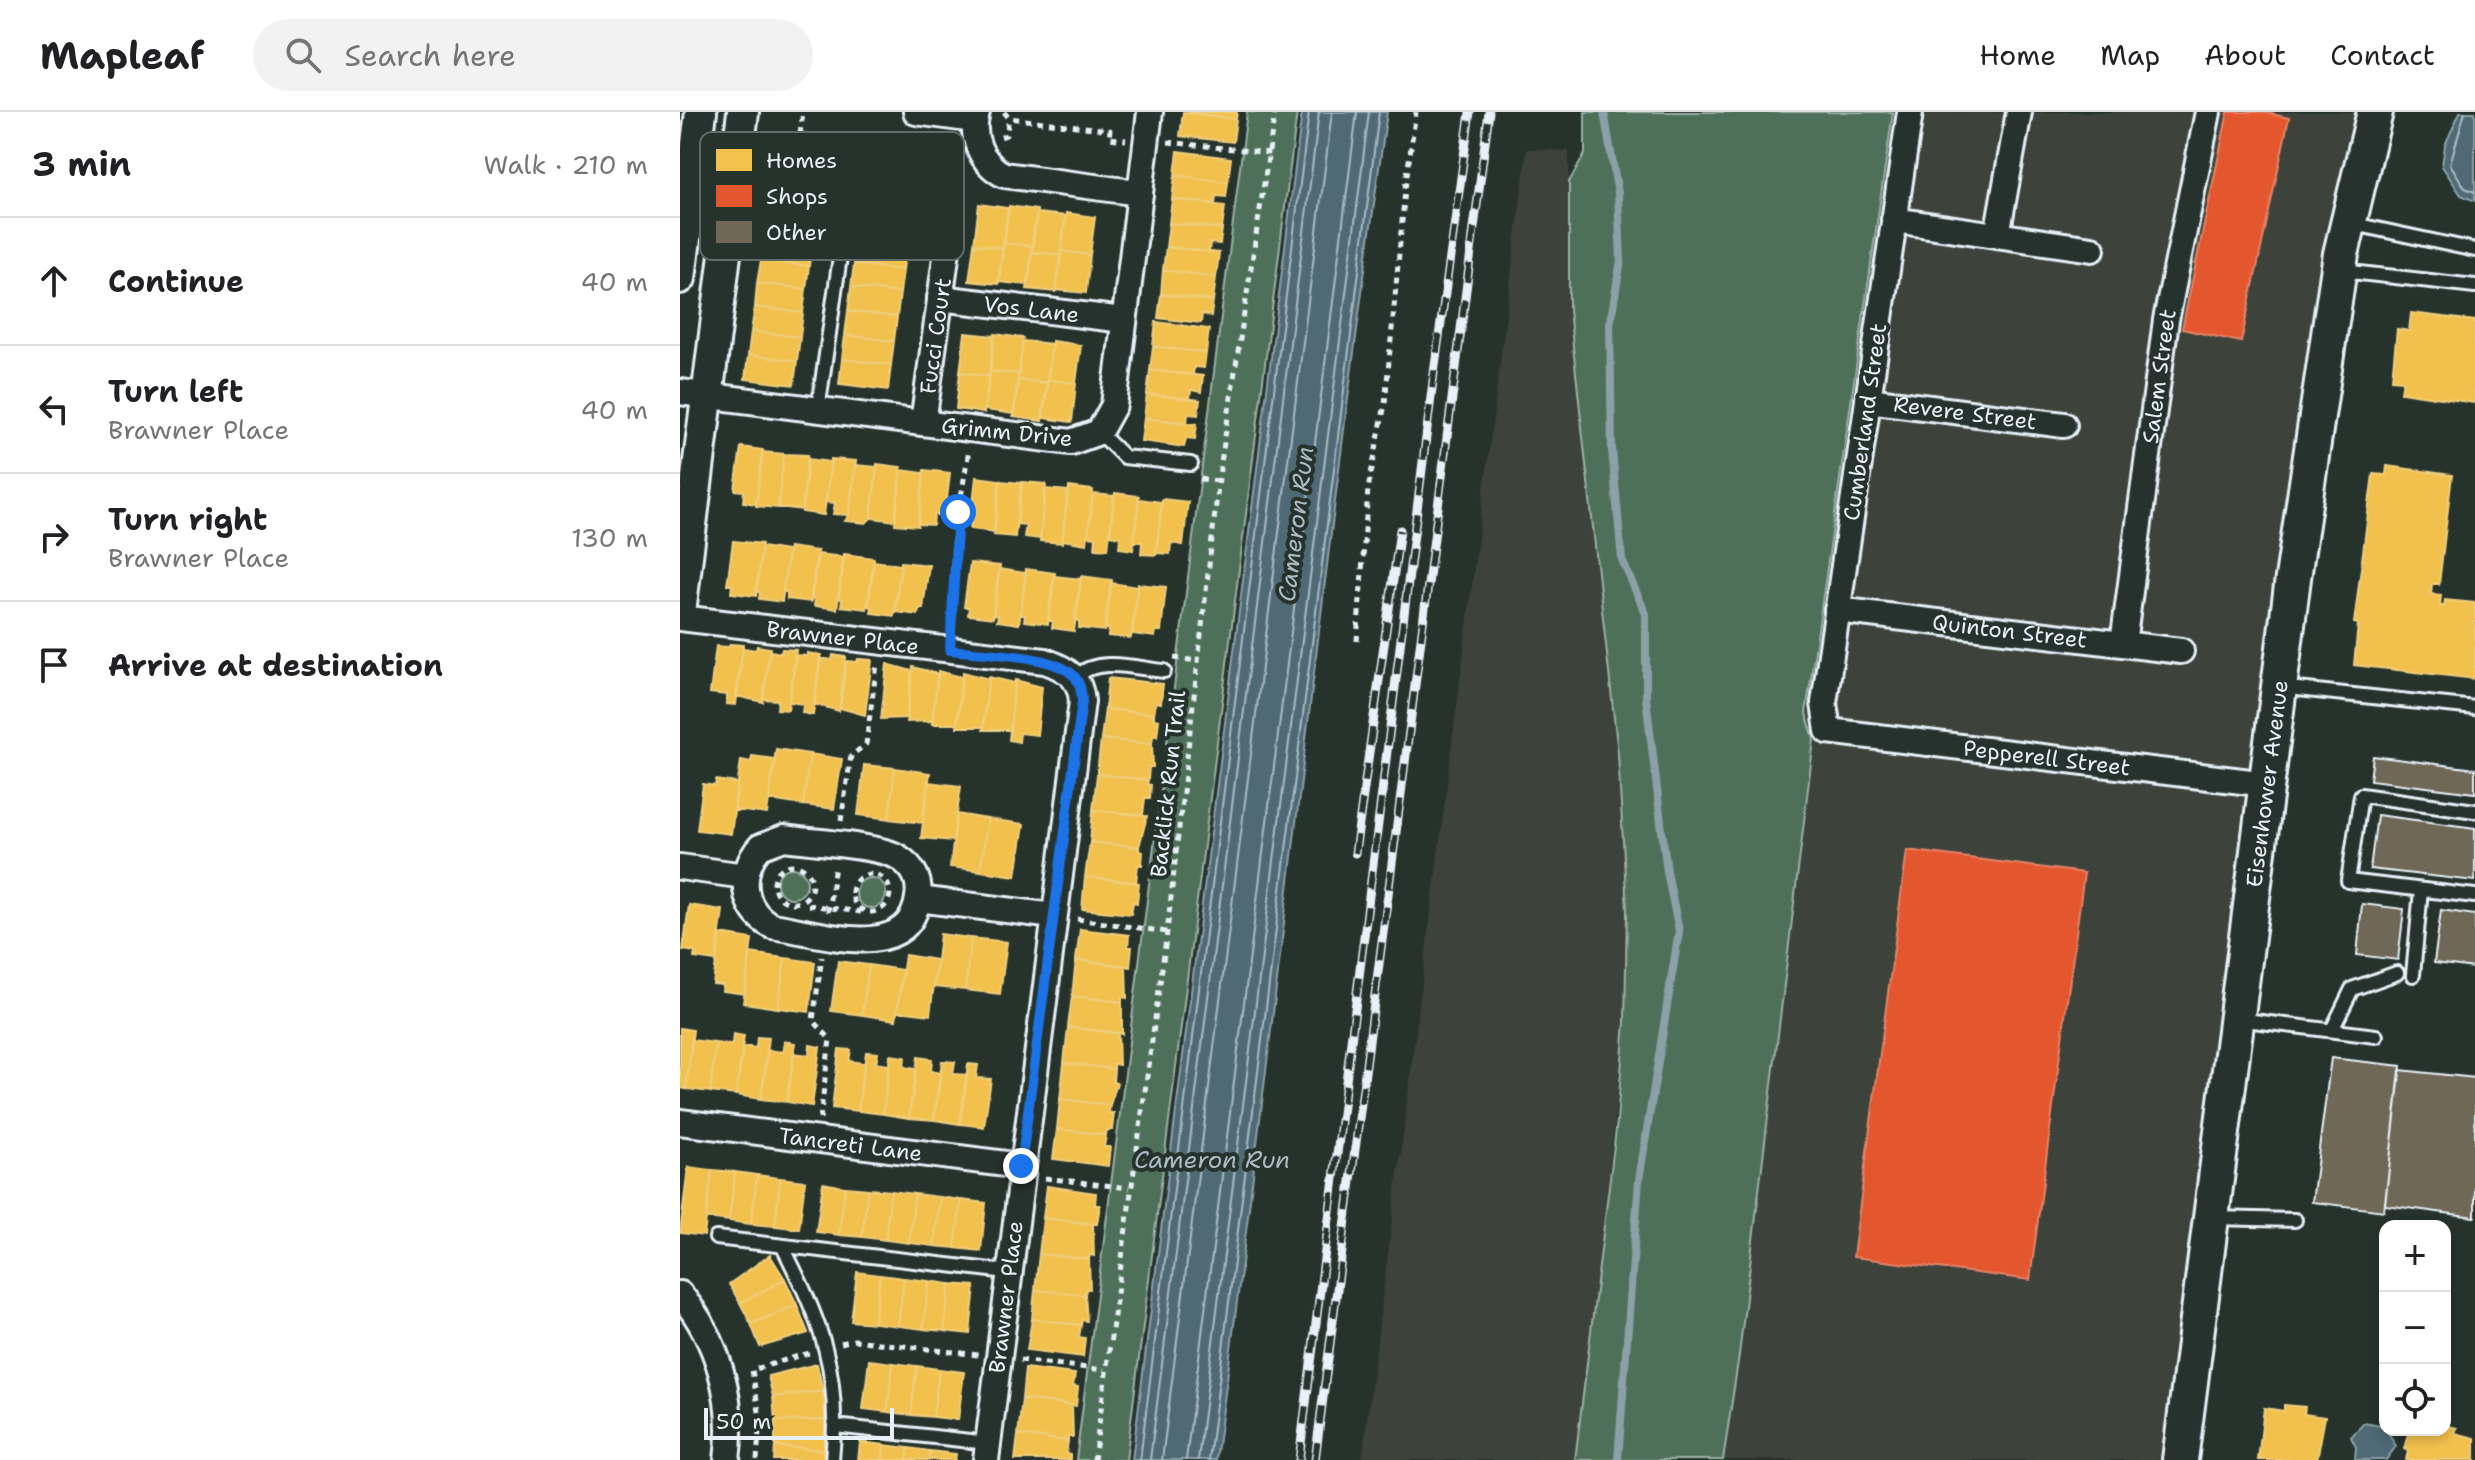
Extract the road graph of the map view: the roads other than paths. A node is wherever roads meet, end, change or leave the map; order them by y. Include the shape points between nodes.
1 (701, 112) edge
2 (743, 112) edge
3 (916, 112) edge
4 (1150, 112) edge
5 (1910, 112) edge
6 (2019, 112) edge
7 (2208, 112) edge
8 (2375, 112) edge
9 (976, 116) edge
10 (739, 132) edge
11 (1140, 193) junction
12 (1894, 220) junction
13 (2348, 223) junction
14 (1997, 235) junction
15 (2092, 249) dead end
16 (2475, 250) edge
17 (716, 260) edge
18 (840, 260) edge
19 (946, 260) edge
20 (2339, 270) junction
21 (680, 278) edge
22 (2475, 286) edge
23 (940, 298) junction
24 (1124, 320) junction
25 (691, 394) edge
26 (1868, 400) junction
27 (818, 410) junction
28 (923, 423) junction
29 (2064, 425) dead end
30 (1099, 432) junction
31 (1191, 464) dead end
32 (1837, 610) junction
33 (680, 612) edge
34 (680, 618) edge
35 (2123, 644) junction
36 (2181, 651) dead end
37 (1164, 671) dead end
38 (1075, 677) junction
39 (2278, 686) junction
40 (2475, 708) edge
41 (1828, 731) joint
42 (2267, 784) junction
43 (2475, 811) edge
44 (680, 867) edge
45 (745, 876) junction
46 (2421, 890) junction
47 (2475, 896) edge
48 (918, 899) junction
49 (1054, 916) junction
50 (2397, 973) dead end
51 (2413, 975) dead end
52 (2237, 1019) junction
53 (2332, 1030) junction
54 (2376, 1036) dead end
55 (680, 1122) edge
56 (1021, 1171) junction
57 (2211, 1218) junction
58 (2295, 1220) dead end
59 (716, 1238) dead end
60 (783, 1247) junction
61 (1008, 1272) junction
62 (680, 1294) edge
63 (835, 1426) junction
64 (987, 1451) edge
65 (727, 1460) edge
66 (832, 1460) edge
67 (2180, 1460) edge

1 - 21 street
2 - 10 street
3 - 9 street
4 - 11 street, Grimm Drive
5 - 12 street, Cumberland Street
6 - 14 street
7 - 35 street, Salem Street via 2166,320
8 - 13 main road, Eisenhower Avenue
9 - 11 street via 979,149 1004,175
11 - 24 street, Grimm Drive
12 - 14 street
12 - 26 street, Cumberland Street
13 - 16 lane
13 - 20 main road, Eisenhower Avenue
14 - 15 street
17 - 25 street
18 - 27 lane
19 - 23 street, Fucci Court
20 - 22 lane
20 - 39 main road, Eisenhower Avenue
23 - 24 street, Vos Lane
23 - 28 street, Fucci Court
24 - 30 street, Grimm Drive via 1114,405
25 - 27 street, Grimm Drive
25 - 33 street
26 - 29 street, Revere Street
26 - 32 street, Cumberland Street
27 - 28 street, Grimm Drive
28 - 30 street, Grimm Drive via 1071,442
30 - 31 lane via 1124,457
32 - 35 street, Quinton Street
32 - 41 street, Cumberland Street via 1824,703
34 - 38 street, Brawner Place via 1045,661
35 - 36 street, Quinton Street
37 - 38 lane via 1100,664 1087,666
38 - 49 street, Brawner Place via 1082,701
39 - 40 lane
39 - 42 main road, Eisenhower Avenue
41 - 42 street, Pepperell Street
42 - 52 main road, Eisenhower Avenue
43 - 46 lane via 2361,795 2348,881
44 - 45 street
45 - 48 street via 755,853 774,839 838,846 899,857 917,876
45 - 48 street via 749,904 762,921 873,941 908,926
46 - 47 lane
46 - 51 lane
48 - 49 street
49 - 56 street, Brawner Place
50 - 53 lane via 2352,989
52 - 53 lane
52 - 57 main road, Eisenhower Avenue
53 - 54 lane
55 - 56 street, Tancreti Lane
56 - 61 street, Brawner Place
57 - 58 lane
57 - 67 main road, Eisenhower Avenue
59 - 60 lane
60 - 61 lane
60 - 63 lane via 827,1347
61 - 64 street, Brawner Place
62 - 65 street via 705,1329 717,1358 730,1423
63 - 64 lane
63 - 66 lane

